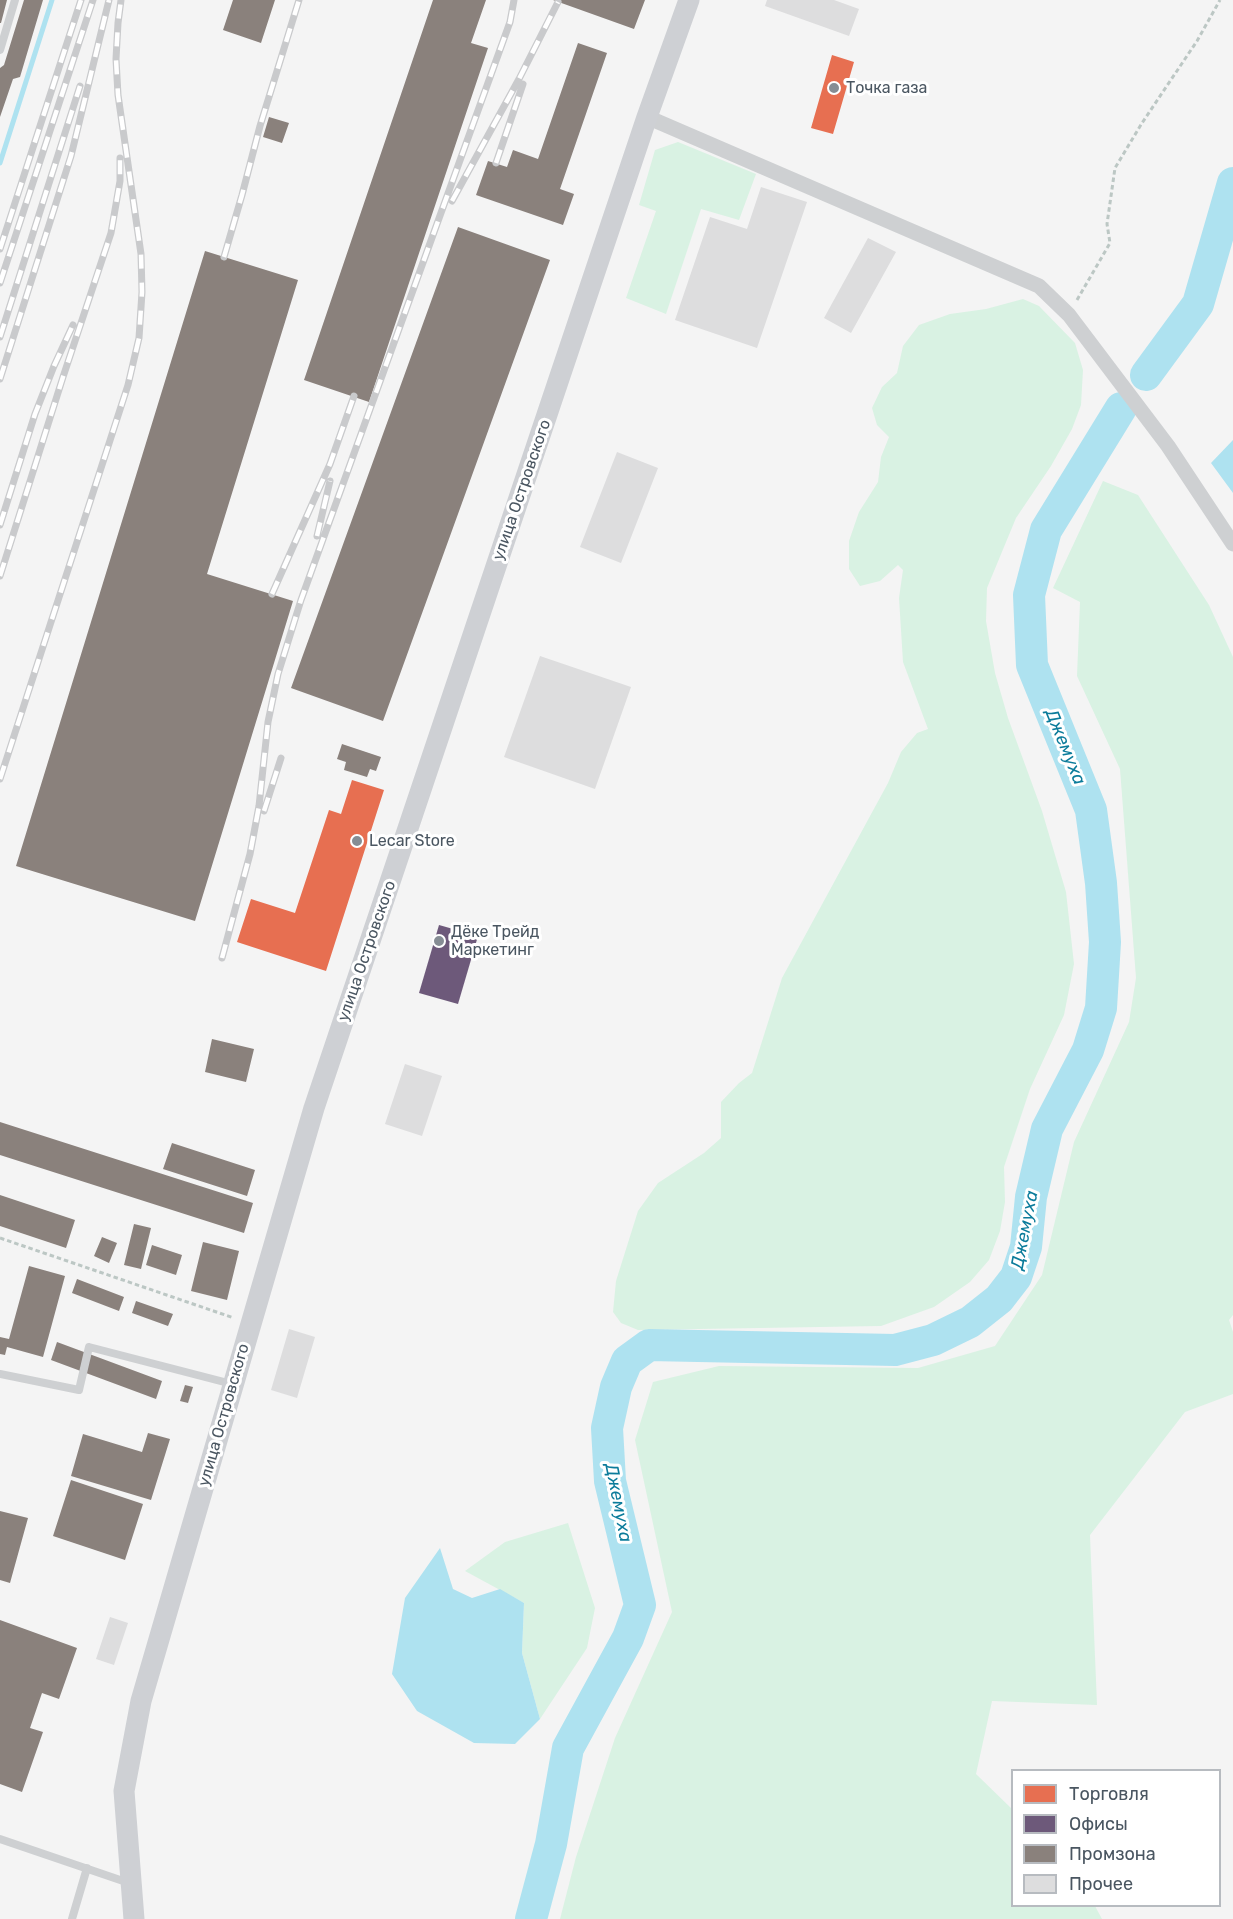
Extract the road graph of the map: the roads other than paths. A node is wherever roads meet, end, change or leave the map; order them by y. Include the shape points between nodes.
1 (15, 0) edge
2 (689, 0) edge
3 (0, 50) edge
4 (647, 117) junction
5 (1233, 544) edge
6 (0, 1374) edge
7 (233, 1384) junction
8 (0, 1839) edge
9 (87, 1868) junction
10 (130, 1883) junction
11 (72, 1919) edge
12 (134, 1919) edge

1 - 3 lane
2 - 4 street, улица Островского
4 - 5 street via 1039,286 1069,315 1168,446
4 - 7 street, улица Островского via 314,1108
6 - 7 lane via 79,1390 89,1347
7 - 10 street, улица Островского via 141,1701 124,1791
8 - 9 lane
9 - 10 lane
9 - 11 lane
10 - 12 street, улица Островского

